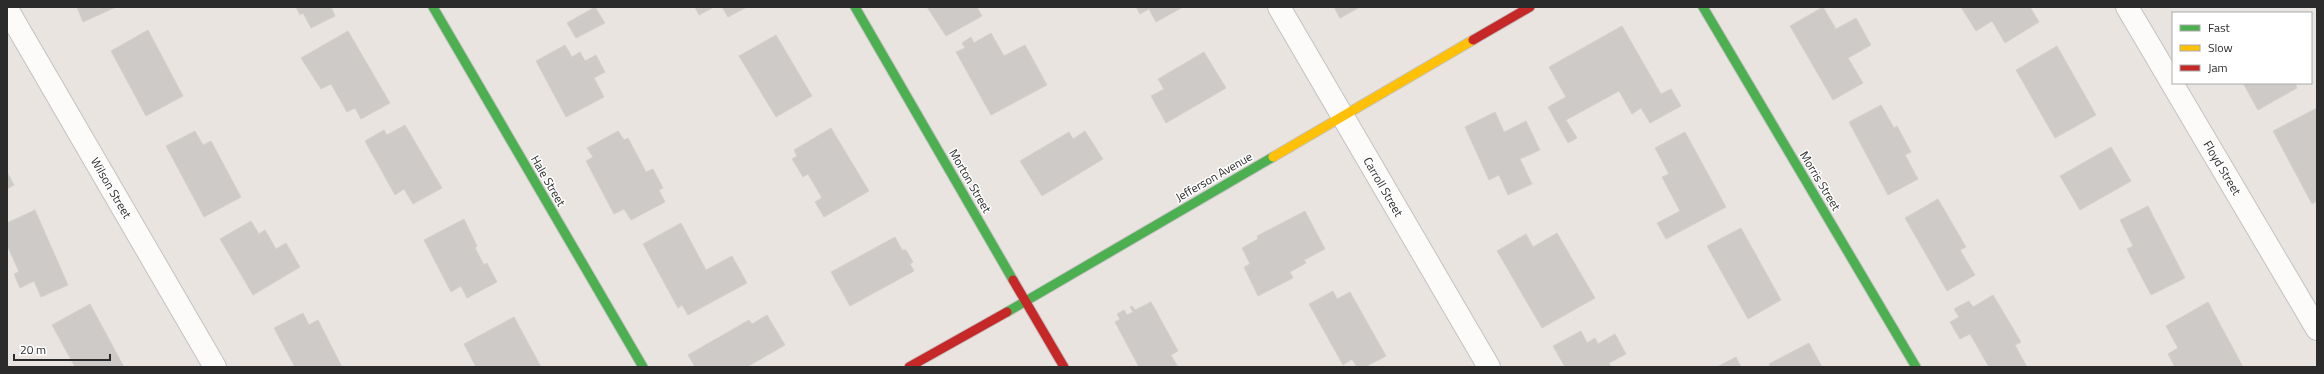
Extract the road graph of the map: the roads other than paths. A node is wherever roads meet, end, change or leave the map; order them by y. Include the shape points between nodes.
1 (433, 7) edge
2 (855, 7) edge
3 (1279, 7) edge
4 (1530, 7) edge
5 (1703, 7) edge
6 (2126, 7) edge
7 (7, 9) edge
8 (1341, 116) junction
9 (1025, 302) junction
10 (2317, 330) edge
11 (215, 367) edge
12 (643, 367) edge
13 (909, 367) edge
14 (1064, 367) edge
15 (1488, 367) edge
16 (1916, 367) edge

1 - 12 street, Hale Street
2 - 9 street, Morton Street
3 - 8 street, Carroll Street
4 - 8 street, Jefferson Avenue
5 - 16 street, Morris Street
6 - 10 street, Floyd Street
7 - 11 street, Wilson Street
8 - 9 street, Jefferson Avenue
8 - 15 street, Carroll Street
9 - 13 street, Jefferson Avenue
9 - 14 street, Morton Street

